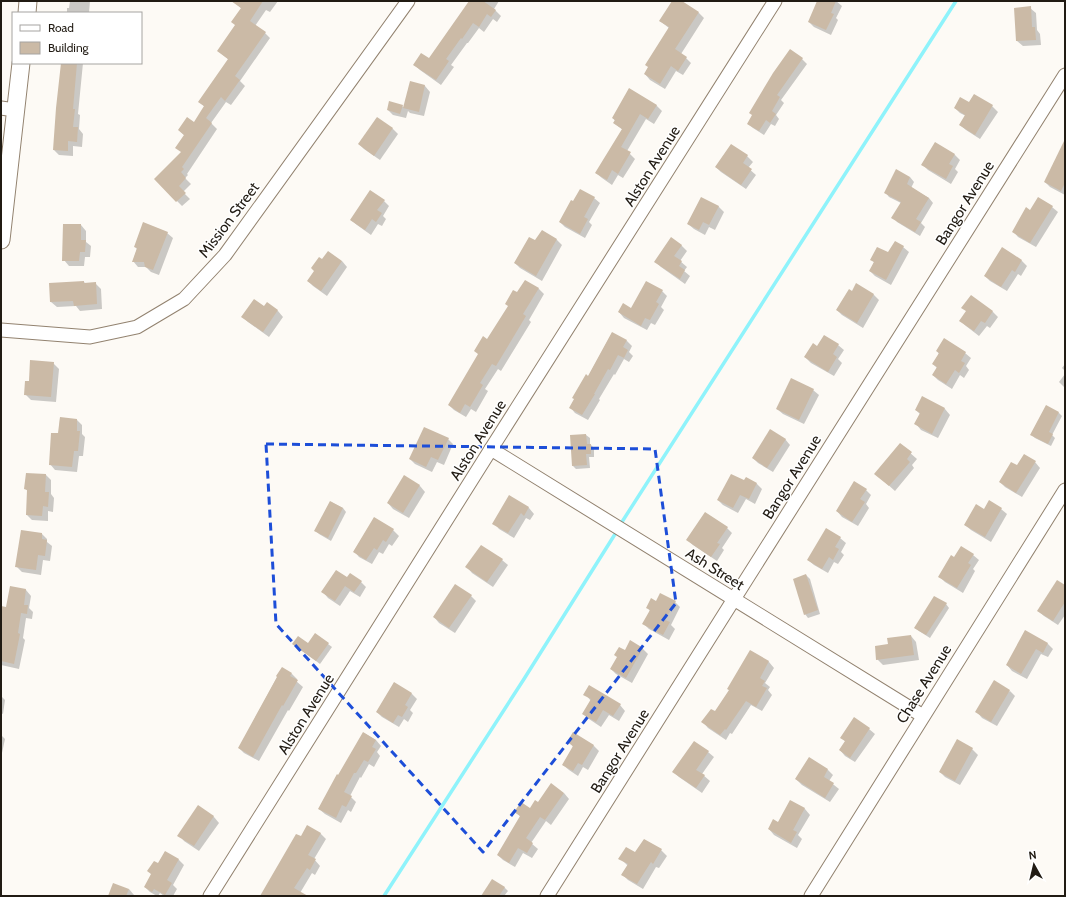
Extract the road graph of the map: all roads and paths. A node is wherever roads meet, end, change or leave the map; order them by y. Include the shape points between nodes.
1 (28, 1) edge
2 (408, 1) edge
3 (775, 1) edge
4 (27, 12) edge
5 (21, 64) edge
6 (1065, 75) edge
7 (8, 109) edge
8 (1, 240) edge
9 (1, 330) edge
10 (491, 449) junction
11 (1065, 490) edge
12 (734, 599) junction
13 (923, 716) junction
14 (210, 896) edge
15 (548, 896) edge
16 (811, 896) edge

1 - 4 street
2 - 9 street, Mission Street via 225,255 184,299 137,327 90,338
3 - 10 street, Alston Avenue
5 - 7 street
6 - 12 street, Bangor Avenue
7 - 8 street
10 - 12 street, Ash Street
10 - 14 street, Alston Avenue
11 - 13 street, Chase Avenue
12 - 13 street, Ash Street
12 - 15 street, Bangor Avenue
13 - 16 street, Chase Avenue

